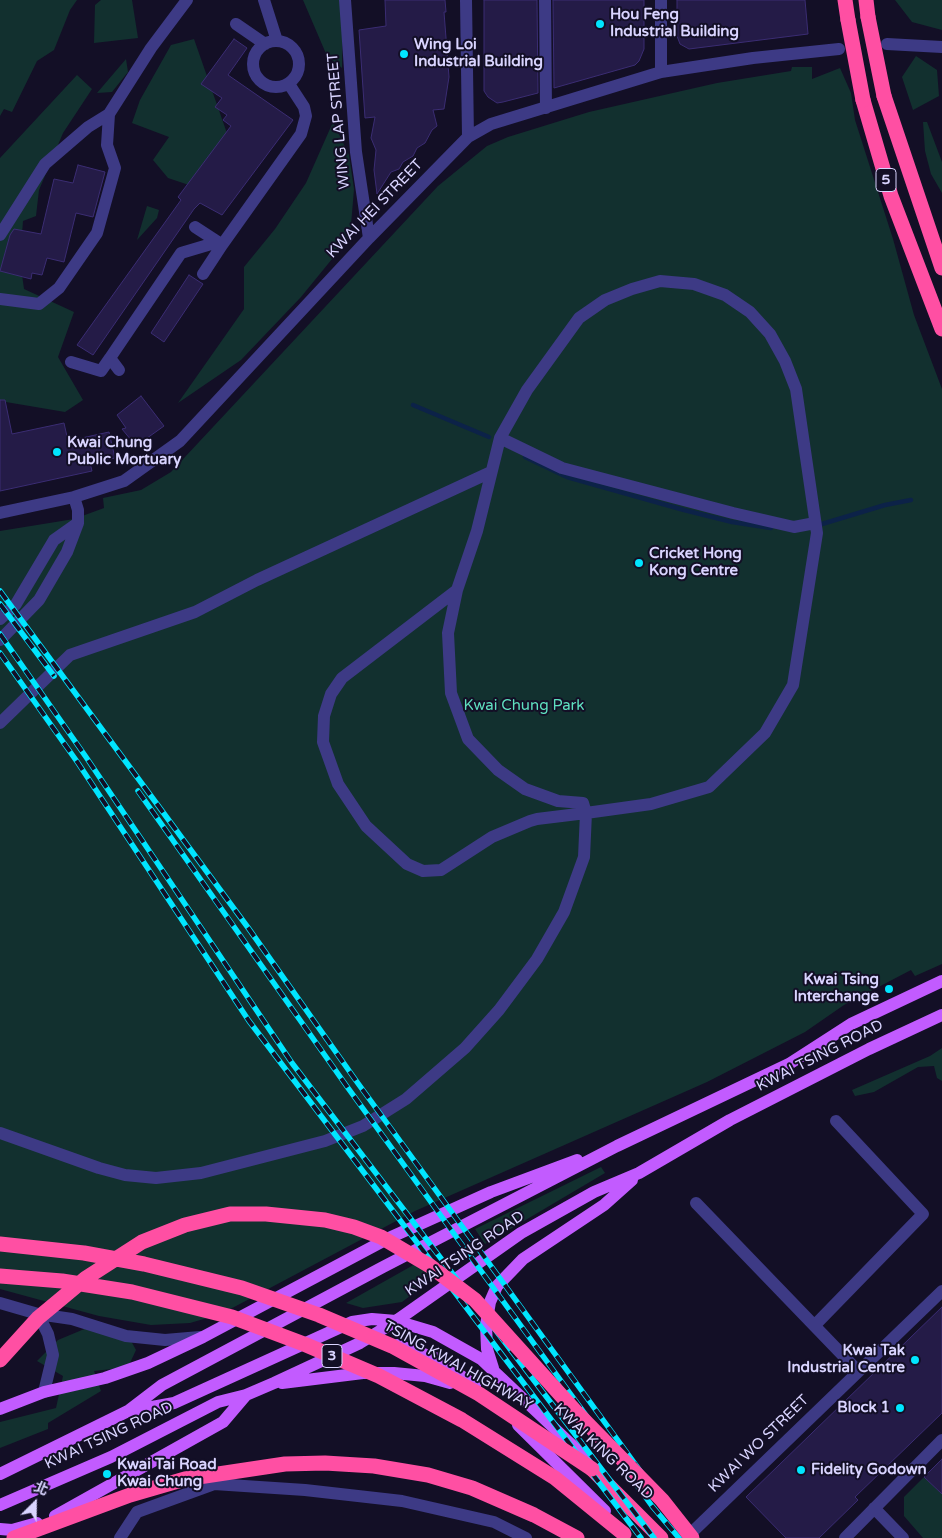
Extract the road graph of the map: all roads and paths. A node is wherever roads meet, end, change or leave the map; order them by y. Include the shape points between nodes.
1 (187, 0) edge
2 (264, 0) edge
3 (345, 0) edge
4 (466, 0) edge
5 (545, 0) edge
6 (661, 0) edge
7 (845, 0) edge
8 (866, 0) edge
9 (236, 24) dead end
10 (271, 43) junction
11 (887, 44) dead end
12 (942, 47) edge
13 (839, 48) dead end
14 (661, 72) junction
15 (289, 84) junction
16 (546, 108) junction
17 (109, 114) junction
18 (468, 136) junction
19 (195, 227) dead end
20 (0, 234) edge
21 (369, 238) junction
22 (220, 244) junction
23 (942, 268) edge
24 (203, 274) dead end
25 (0, 299) edge
26 (942, 329) edge
27 (110, 358) junction
28 (71, 362) dead end
29 (119, 370) dead end
30 (500, 438) junction
31 (491, 472) junction
32 (74, 497) junction
33 (0, 513) edge
34 (78, 523) junction
35 (815, 523) junction
36 (457, 590) junction
37 (0, 619) edge
38 (0, 640) edge
39 (0, 723) edge
40 (586, 813) junction
41 (942, 981) edge
42 (942, 1015) edge
43 (836, 1120) dead end
44 (0, 1133) edge
45 (617, 1146) junction
46 (640, 1173) junction
47 (696, 1202) dead end
48 (0, 1244) edge
49 (0, 1276) edge
50 (942, 1291) edge
51 (0, 1303) edge
52 (38, 1314) junction
53 (396, 1321) junction
54 (815, 1325) junction
55 (203, 1337) junction
56 (360, 1343) junction
57 (0, 1360) edge
58 (493, 1368) junction
59 (858, 1371) junction
60 (274, 1383) junction
61 (44, 1392) junction
62 (246, 1395) junction
63 (0, 1409) edge
64 (128, 1411) junction
65 (505, 1413) junction
66 (942, 1440) edge
67 (0, 1474) edge
68 (0, 1505) edge
69 (874, 1508) junction
70 (0, 1529) edge
71 (14, 1538) edge
72 (120, 1538) edge
73 (526, 1538) edge
74 (577, 1538) edge
75 (628, 1538) edge
76 (633, 1538) edge
77 (661, 1538) edge
78 (668, 1538) edge
79 (686, 1538) edge
80 (692, 1538) edge
81 (844, 1538) edge
82 (903, 1538) edge

1 - 17 street
2 - 10 street
3 - 21 street, WING LAP STREET via 356,152
4 - 18 street
5 - 16 street
6 - 14 street
7 - 26 highway, 5, bridge via 863,100 891,196
8 - 23 highway, 5, bridge via 884,96
9 - 10 street
10 - 15 street via 290,46 299,58 298,72
10 - 15 street via 257,51 254,58 256,74 260,80 274,87
11 - 12 street
13 - 14 street, KWAI HEI STREET
14 - 16 street, KWAI HEI STREET
15 - 22 street via 306,116 301,134
16 - 18 street, KWAI HEI STREET via 491,124
17 - 20 street via 88,127 45,164
17 - 25 street via 108,145 115,168 97,234 58,288 40,304
18 - 21 street, KWAI HEI STREET
19 - 22 street
21 - 32 street, KWAI HEI STREET via 180,441 124,481
22 - 24 street
22 - 27 street via 182,253
27 - 28 street via 101,371
27 - 29 street
30 - 31 street
30 - 35 street via 562,468 759,519 794,526
30 - 35 street via 526,390 579,318 605,300 632,289 660,281 694,284 725,295 750,312 770,334 785,361 796,389
31 - 36 street via 477,531
31 - 39 street via 195,612 70,654
32 - 33 street, KWAI HEI STREET
32 - 34 street
34 - 37 street via 54,540 16,604
34 - 38 street via 67,552 39,600
35 - 40 street via 817,533 793,685 765,733 709,787 651,804
36 - 40 street via 448,633 451,693 468,739 498,770 526,789 558,801 583,803
36 - 40 street via 345,675 333,689 324,716 322,736 329,764 344,796 366,826 410,866 427,872 445,868 492,837 524,823
40 - 44 street via 582,868 564,912 521,982 483,1030 445,1068 406,1099 363,1126 325,1141 221,1168 156,1178 99,1168
41 - 45 main road, KWAI TSING ROAD via 850,1024 789,1064
42 - 46 main road, KWAI TSING ROAD via 730,1120
43 - 54 street via 923,1214
45 - 55 main road via 491,1192 389,1238
45 - 64 main road, KWAI TSING ROAD via 162,1385
46 - 53 main road, KWAI TSING ROAD via 594,1192 521,1233
46 - 58 main road via 604,1205 523,1259 500,1281 490,1302 486,1325 487,1348
47 - 54 street
48 - 77 highway, TSING KWAI HIGHWAY / 3, bridge via 84,1253 201,1277 319,1315 392,1346 479,1394 573,1454 605,1481
49 - 75 highway, 3, bridge via 132,1292 232,1317 304,1344 379,1376 462,1420 555,1478
50 - 59 street, KWAI WO STREET
51 - 52 street
52 - 55 street via 72,1319 126,1336 165,1340
52 - 61 street via 48,1334 52,1355
53 - 56 main road, KWAI TSING ROAD
53 - 58 main road, KWAI KING ROAD via 449,1340
53 - 64 main road, KWAI KING ROAD via 372,1319 352,1322 174,1403
54 - 59 street
55 - 61 main road via 121,1373
56 - 60 main road, KWAI TSING ROAD
56 - 65 main road via 393,1344 438,1359
57 - 80 highway, bridge via 38,1318 86,1278 142,1242 185,1225 230,1214 266,1214 325,1220 354,1227 381,1237 430,1266 475,1300 577,1413 662,1500
58 - 78 main road, KWAI KING ROAD
59 - 79 street, KWAI WO STREET
60 - 62 main road, KWAI TSING ROAD
60 - 65 main road via 362,1373 418,1375 474,1393
61 - 63 main road
62 - 68 main road, KWAI TSING ROAD via 218,1402 111,1457
62 - 70 main road via 223,1422 82,1503 31,1525 12,1530
64 - 67 main road, KWAI TSING ROAD
65 - 76 main road
66 - 69 street
69 - 81 street
69 - 82 street
71 - 74 highway via 130,1495 185,1479 286,1464 325,1462 428,1475 472,1488
72 - 73 street via 137,1512 214,1484 402,1501 494,1522

